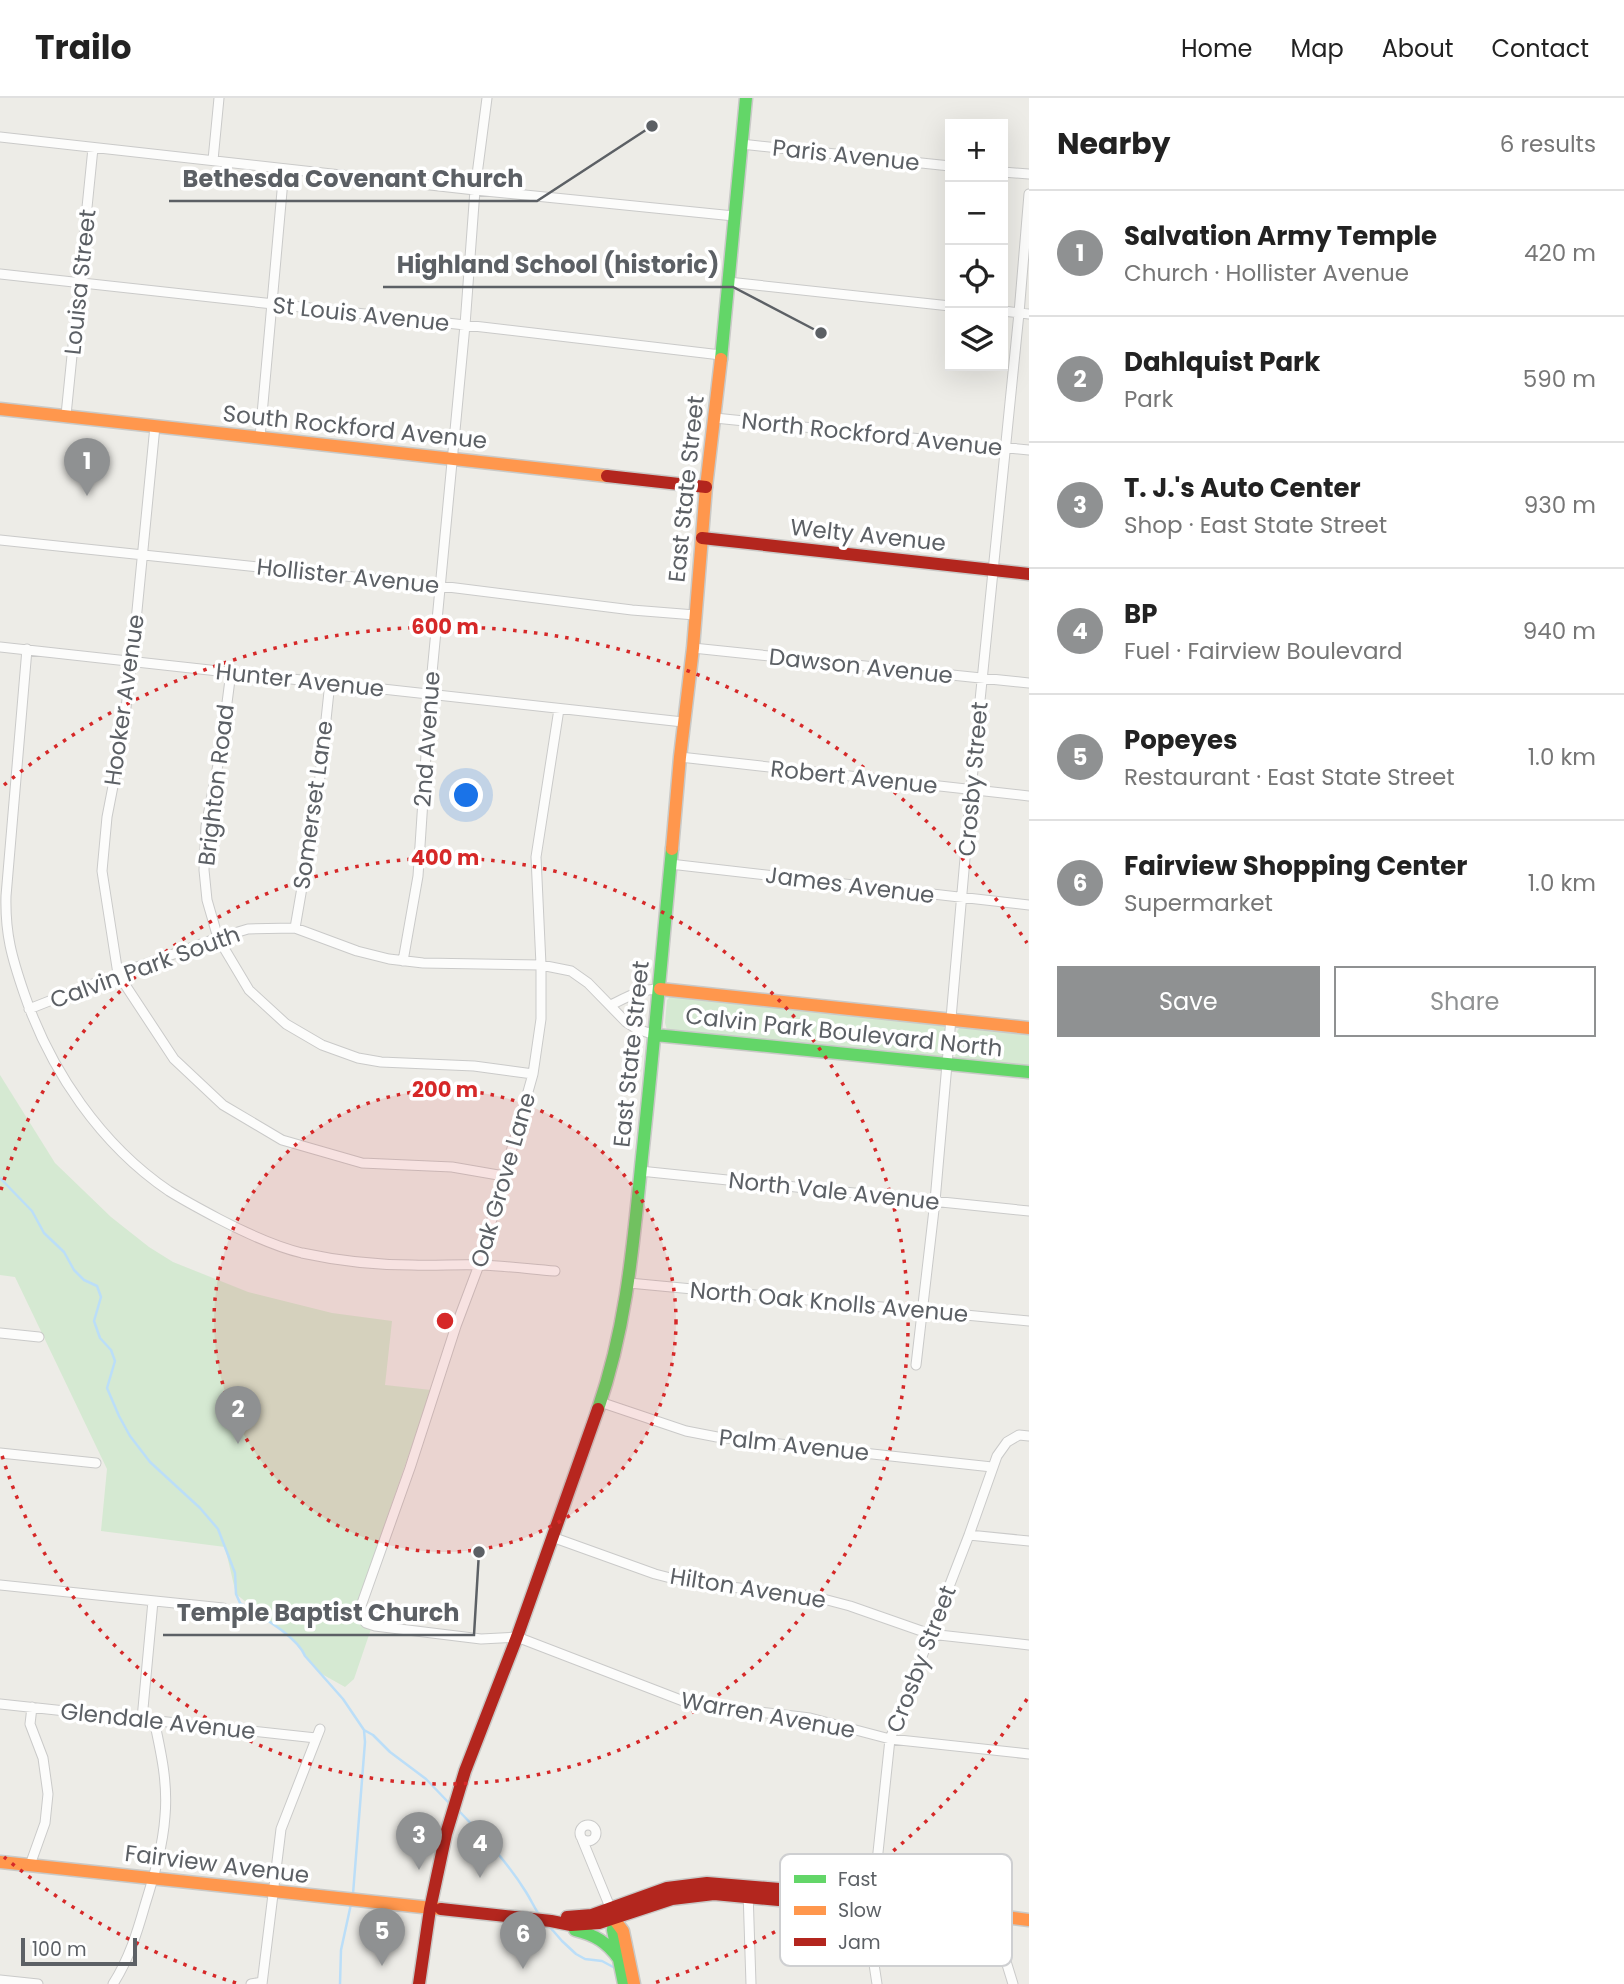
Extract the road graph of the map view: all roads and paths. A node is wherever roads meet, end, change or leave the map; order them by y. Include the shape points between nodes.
1 (219, 98) edge
2 (487, 98) edge
3 (746, 98) edge
4 (0, 137) edge
5 (741, 144) junction
6 (93, 148) junction
7 (213, 160) junction
8 (945, 165) edge
9 (284, 169) junction
10 (1008, 172) edge
11 (1029, 174) edge
12 (475, 190) junction
13 (1029, 194) edge
14 (734, 216) junction
15 (0, 274) edge
16 (728, 282) junction
17 (79, 283) junction
18 (272, 304) junction
19 (945, 305) edge
20 (1024, 313) edge
21 (465, 325) junction
22 (721, 355) junction
23 (0, 409) edge
24 (66, 415) junction
25 (715, 418) junction
26 (155, 426) junction
27 (260, 437) junction
28 (1005, 448) junction
29 (1029, 450) edge
30 (452, 459) junction
31 (706, 487) junction
32 (702, 538) junction
33 (0, 540) edge
34 (142, 555) junction
35 (994, 570) junction
36 (1029, 574) edge
37 (440, 586) junction
38 (695, 615) junction
39 (0, 647) edge
40 (692, 648) junction
41 (27, 649) junction
42 (132, 662) junction
43 (231, 672) junction
44 (983, 678) junction
45 (330, 682) junction
46 (1029, 683) edge
47 (430, 694) junction
48 (559, 709) junction
49 (683, 722) junction
50 (680, 757) junction
51 (971, 790) junction
52 (1029, 796) edge
53 (670, 864) junction
54 (962, 898) junction
55 (1029, 905) edge
56 (295, 928) junction
57 (218, 938) junction
58 (403, 961) junction
59 (541, 965) junction
60 (118, 974) junction
61 (660, 989) junction
62 (611, 1005) junction
63 (29, 1009) junction
64 (951, 1020) junction
65 (1029, 1028) edge
66 (655, 1035) junction
67 (947, 1063) junction
68 (1029, 1072) edge
69 (533, 1074) junction
70 (640, 1171) junction
71 (504, 1176) junction
72 (935, 1200) junction
73 (1029, 1210) edge
74 (479, 1265) junction
75 (555, 1271) dead end
76 (629, 1283) junction
77 (922, 1310) junction
78 (1029, 1321) edge
79 (0, 1333) edge
80 (39, 1337) dead end
81 (916, 1364) dead end
82 (600, 1402) junction
83 (1024, 1436) edge
84 (0, 1453) edge
85 (96, 1463) dead end
86 (992, 1467) junction
87 (969, 1535) junction
88 (552, 1536) junction
89 (1029, 1541) edge
90 (0, 1585) edge
91 (153, 1601) junction
92 (223, 1608) dead end
93 (930, 1634) junction
94 (517, 1637) junction
95 (1029, 1645) edge
96 (0, 1704) edge
97 (32, 1707) junction
98 (142, 1719) junction
99 (154, 1720) junction
100 (890, 1740) junction
101 (1029, 1754) edge
102 (582, 1839) dead end
103 (877, 1854) edge
104 (0, 1862) edge
105 (30, 1865) junction
106 (153, 1878) junction
107 (748, 1891) junction
108 (273, 1892) junction
109 (780, 1894) edge
110 (429, 1909) junction
111 (613, 1914) junction
112 (551, 1921) junction
113 (625, 1960) junction
114 (874, 1966) edge
115 (1007, 1966) edge
116 (0, 1980) edge
117 (262, 1983) edge
118 (38, 1984) edge
119 (113, 1984) edge
120 (251, 1984) edge
121 (419, 1984) edge
122 (624, 1984) edge
123 (635, 1984) edge
124 (751, 1984) edge
125 (877, 1984) edge
126 (1013, 1984) edge

1 - 7 street
2 - 12 street, 2nd Avenue
3 - 5 street, East State Street
4 - 6 street
5 - 8 street, Paris Avenue
5 - 14 street, East State Street
6 - 7 street
6 - 17 street, Louisa Street
7 - 9 street
9 - 12 street
9 - 18 street
10 - 11 street
12 - 14 street
12 - 21 street, 2nd Avenue
13 - 20 street, Crosby Street
14 - 16 street, East State Street
15 - 17 street, St Louis Avenue
16 - 19 street
16 - 22 street, East State Street
17 - 18 street, St Louis Avenue
17 - 24 street, Louisa Street
18 - 21 street, St Louis Avenue
18 - 27 street
20 - 28 street, Crosby Street
21 - 22 street, St Louis Avenue
21 - 30 street, 2nd Avenue
22 - 25 street, East State Street
23 - 24 street, South Rockford Avenue
24 - 26 street, South Rockford Avenue
25 - 28 street, North Rockford Avenue
25 - 31 street, East State Street
26 - 27 street, South Rockford Avenue
26 - 34 street, Hooker Avenue
27 - 30 street, South Rockford Avenue
28 - 29 street, North Rockford Avenue
28 - 35 street, Crosby Street
30 - 31 street, South Rockford Avenue
30 - 37 street, 2nd Avenue
31 - 32 street, East State Street
32 - 35 street, Welty Avenue
32 - 38 street, East State Street
33 - 34 street, Hollister Avenue
34 - 37 street, Hollister Avenue
34 - 42 street, Hooker Avenue
35 - 36 street, Welty Avenue
35 - 44 street, Crosby Street
37 - 38 street, Hollister Avenue
37 - 47 street, 2nd Avenue
38 - 40 street, East State Street
39 - 41 street, Hunter Avenue
40 - 44 street, Dawson Avenue
40 - 49 street, East State Street
41 - 42 street, Hunter Avenue
41 - 63 street via 5,921 10,954
42 - 43 street, Hunter Avenue
42 - 60 street, Hooker Avenue via 102,871
43 - 45 street, Hunter Avenue
43 - 57 street, Brighton Road via 206,826 207,900
44 - 46 street, Dawson Avenue
44 - 51 street, Crosby Street
45 - 47 street, Hunter Avenue
45 - 56 street, Somerset Lane via 318,795
47 - 48 street, Hunter Avenue
47 - 58 street, 2nd Avenue via 418,876
48 - 49 street, Hunter Avenue
48 - 59 street, Oak Grove Lane via 536,857
49 - 50 street, East State Street
50 - 51 street, Robert Avenue
50 - 53 street, East State Street
51 - 52 street, Robert Avenue
51 - 54 street, Crosby Street
53 - 54 street, James Avenue
53 - 61 street, East State Street
54 - 55 street, James Avenue
54 - 64 street, Crosby Street
56 - 57 street, Calvin Park South via 248,929
56 - 58 street, Calvin Park South via 357,951
57 - 60 street, Calvin Park South
57 - 69 street, Brighton Road via 248,990 286,1024 322,1045 381,1062
58 - 59 street, Calvin Park South
59 - 62 street, Calvin Park South via 571,971
59 - 69 street, Oak Grove Lane via 541,1019
60 - 63 street, Calvin Park South
60 - 71 street via 174,1059 223,1105 282,1140 362,1163 452,1167
61 - 62 street via 645,989
61 - 64 street, Calvin Park Boulevard North
61 - 66 street, East State Street
62 - 66 street, Calvin Park South via 626,1022
63 - 74 street via 68,1085 98,1126 150,1176 203,1211 253,1237 350,1262
64 - 65 street, Calvin Park Boulevard North
64 - 67 street, Crosby Street
66 - 67 street, Calvin Park Boulevard North
66 - 70 street, East State Street
67 - 68 street, Calvin Park Boulevard North
67 - 72 street, Crosby Street
69 - 71 street, Oak Grove Lane
70 - 72 street, North Vale Avenue
70 - 76 street, East State Street
71 - 74 street, Oak Grove Lane
72 - 73 street, North Vale Avenue
72 - 77 street, Crosby Street
74 - 75 street
74 - 94 street, Oak Grove Lane via 361,1617 375,1626 481,1639
76 - 77 street, North Oak Knolls Avenue
76 - 82 street, East State Street via 618,1343
77 - 78 street, North Oak Knolls Avenue
77 - 81 street, Crosby Street
79 - 80 street
82 - 86 street, Palm Avenue via 701,1435
82 - 88 street, East State Street
83 - 86 street, Crosby Street via 1007,1443
84 - 85 street
86 - 87 street, Crosby Street
87 - 89 street
87 - 93 street, Crosby Street
88 - 93 street, Hilton Avenue via 666,1577 825,1598
88 - 94 street, East State Street
90 - 91 street
91 - 92 street
91 - 98 street
93 - 95 street, Hilton Avenue
93 - 100 street, Crosby Street
94 - 100 street, Warren Avenue via 691,1704 810,1718
94 - 110 street, East State Street via 465,1771
96 - 97 street, Glendale Avenue
97 - 98 street, Glendale Avenue
97 - 105 street via 30,1724 43,1758 48,1794 45,1824
98 - 99 street, Glendale Avenue
99 - 106 street via 166,1802
99 - 108 street, Glendale Avenue via 318,1734 282,1827
100 - 101 street, Warren Avenue
100 - 103 street, Crosby Street
102 - 111 street
104 - 105 street, Fairview Avenue
105 - 106 street, Fairview Avenue
106 - 108 street, Fairview Avenue
106 - 119 street via 131,1950
107 - 109 street
107 - 111 street via 683,1897
107 - 124 street
108 - 110 street, Fairview Avenue
108 - 117 street
110 - 112 street, Fairview Avenue
110 - 121 street, East State Street
111 - 112 street via 586,1925
111 - 113 street via 613,1930
112 - 113 street via 602,1939
113 - 122 street
113 - 123 street
114 - 125 street, Crosby Street
115 - 126 street
116 - 118 street
117 - 120 street

